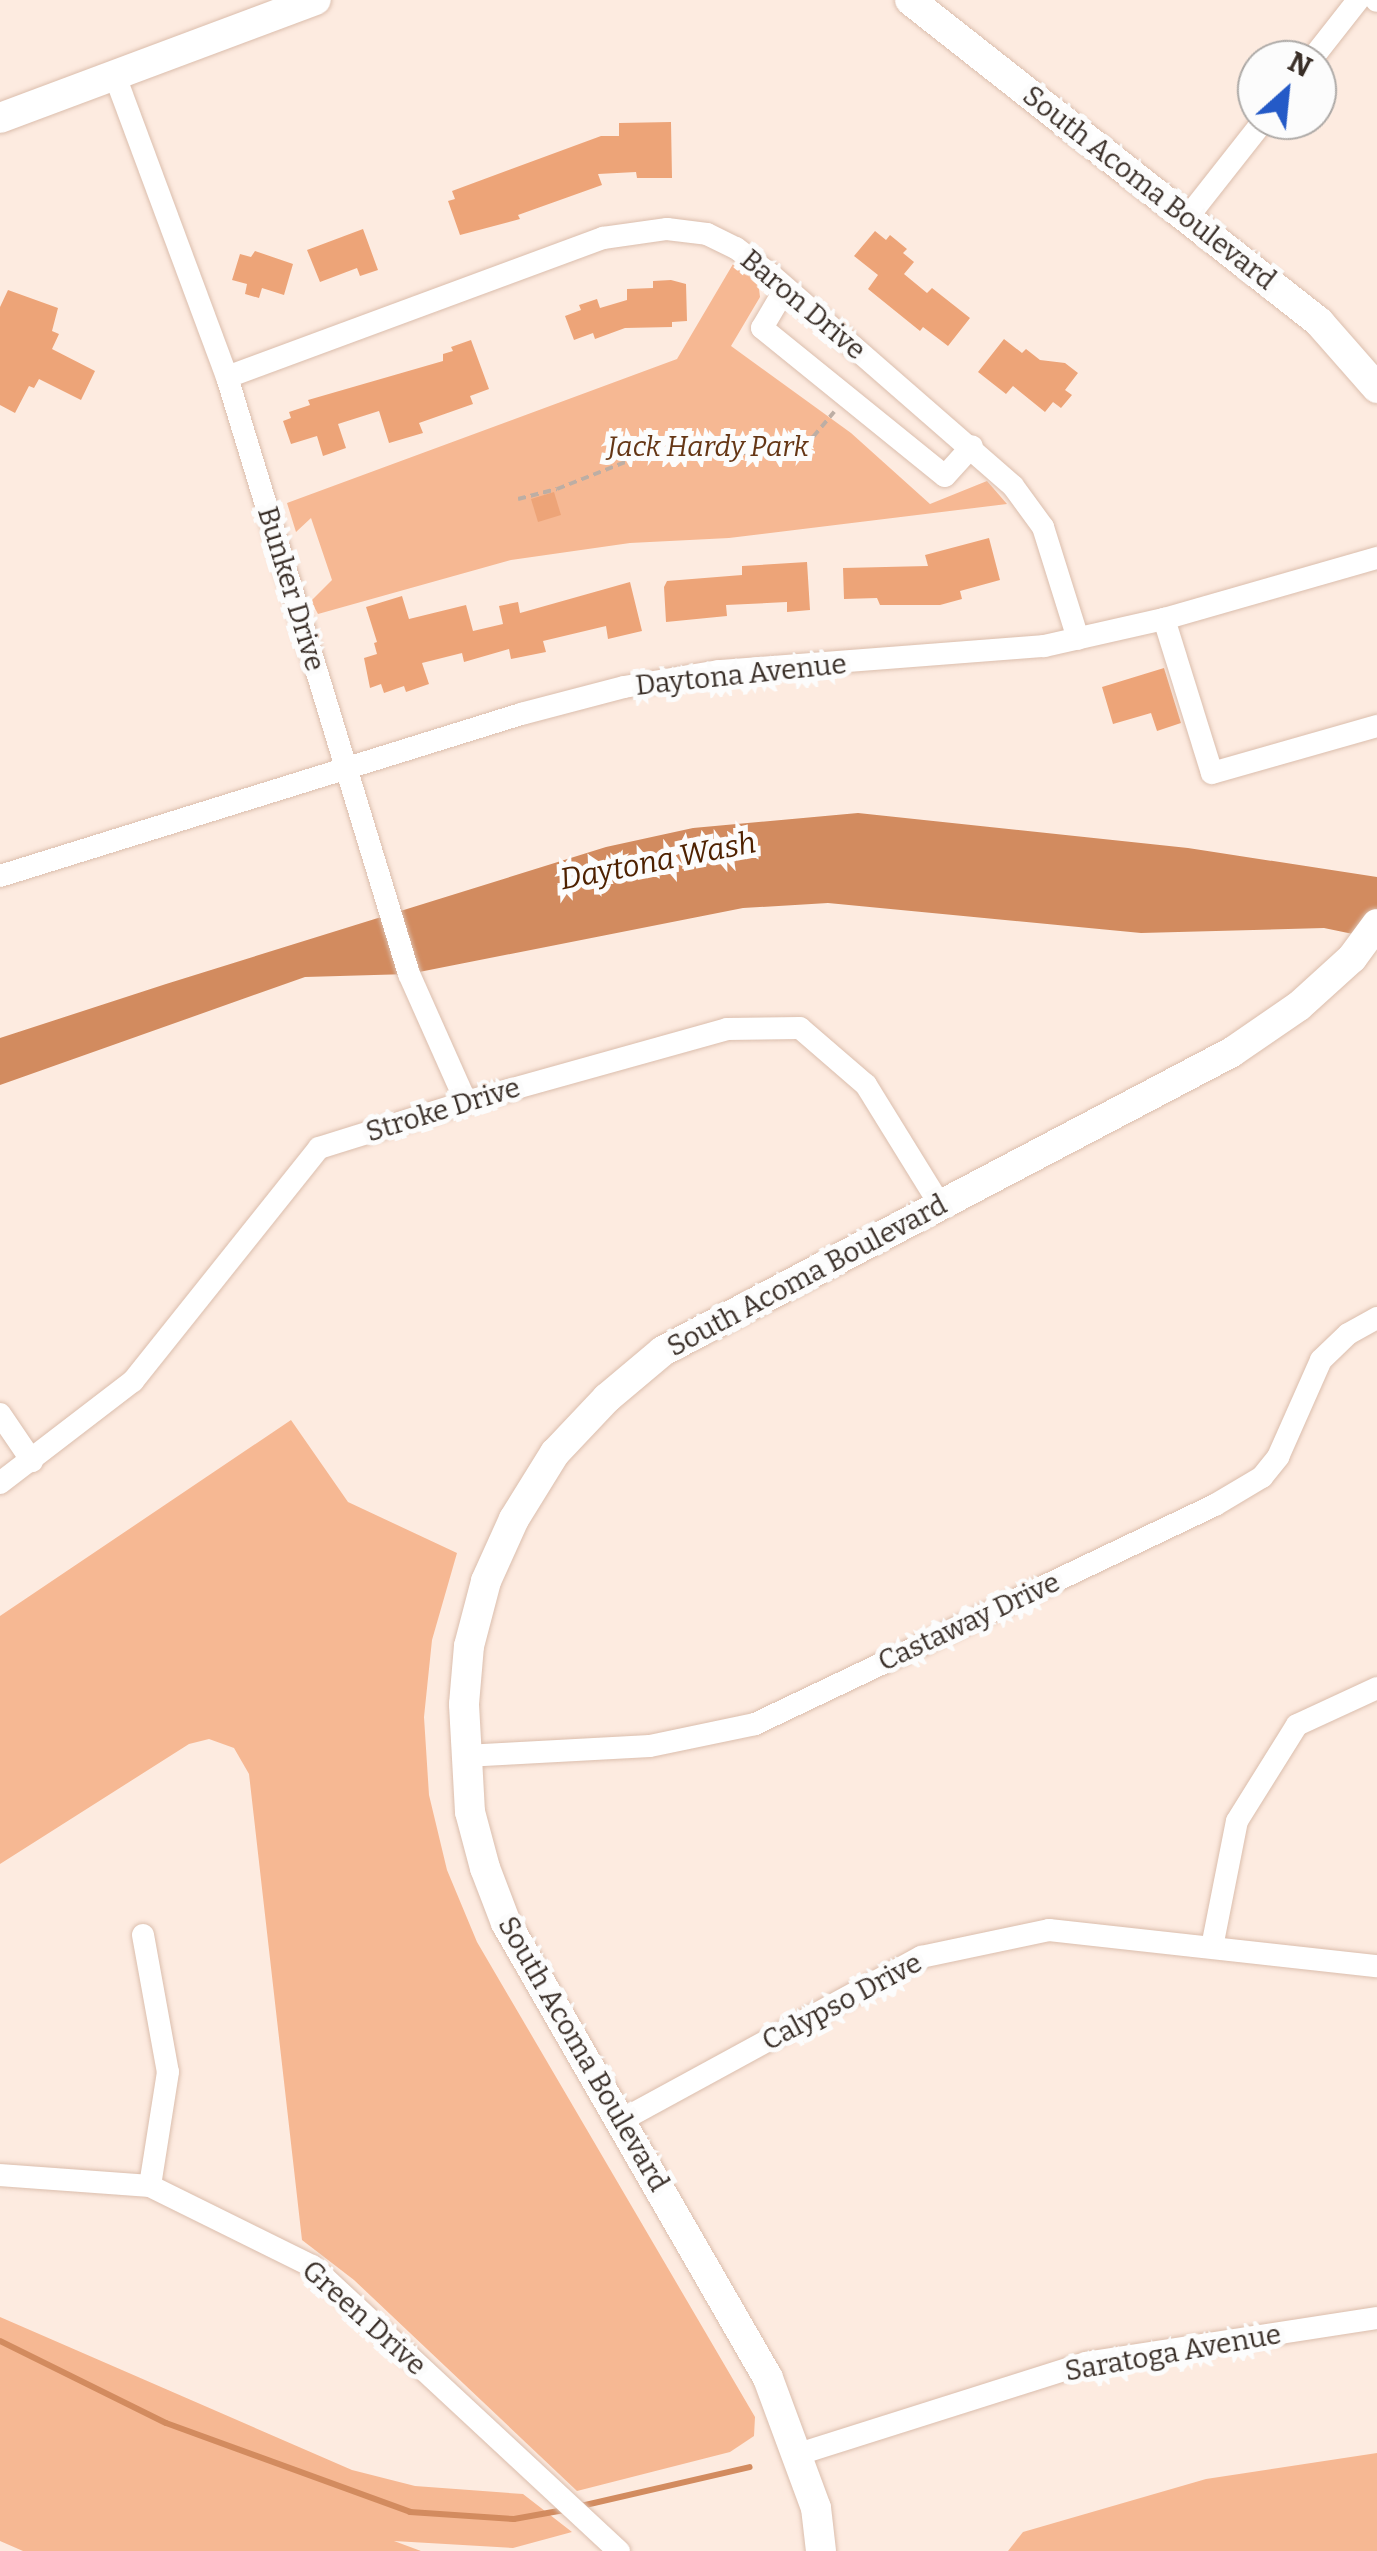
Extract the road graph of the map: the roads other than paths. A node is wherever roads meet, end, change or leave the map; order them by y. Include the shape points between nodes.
1 (316, 0) edge
2 (910, 0) edge
3 (1358, 0) edge
4 (1327, 40) edge
5 (115, 76) junction
6 (0, 118) edge
7 (1248, 140) edge
8 (1188, 218) junction
9 (785, 289) junction
10 (227, 377) junction
11 (1377, 388) edge
12 (972, 446) junction
13 (1377, 558) edge
14 (1164, 619) junction
15 (1078, 639) junction
16 (1377, 726) edge
17 (347, 770) junction
18 (0, 876) edge
19 (1377, 924) edge
20 (466, 1102) junction
21 (940, 1205) junction
22 (1377, 1318) edge
23 (0, 1414) edge
24 (32, 1461) junction
25 (0, 1484) edge
26 (1377, 1688) edge
27 (465, 1756) junction
28 (143, 1935) dead end
29 (1212, 1947) junction
30 (1377, 1966) edge
31 (620, 2121) junction
32 (0, 2175) edge
33 (150, 2186) junction
34 (1377, 2318) edge
35 (799, 2454) junction
36 (618, 2551) edge
37 (821, 2551) edge

1 - 5 main road
2 - 8 main road, South Acoma Boulevard
3 - 4 street
5 - 6 main road
5 - 10 street, Bunker Drive
7 - 8 street
8 - 11 main road, South Acoma Boulevard via 1319,322
9 - 10 street, Baron Drive via 736,248 706,234 627,232
9 - 12 street, Baron Drive
9 - 12 street via 762,328 945,476
10 - 17 street, Bunker Drive
12 - 15 street, Baron Drive via 1036,513
13 - 14 street, Daytona Avenue
14 - 15 street, Daytona Avenue
14 - 16 street via 1212,774
15 - 17 street, Daytona Avenue via 1006,652 679,676 520,714
17 - 18 street, Daytona Avenue
17 - 20 street, Bunker Drive via 409,974
19 - 21 main road, South Acoma Boulevard via 1352,958 1299,1006 1232,1052
20 - 21 street, Stroke Drive via 727,1029 800,1028 866,1085
20 - 24 street, Stroke Drive via 319,1148 133,1381
21 - 27 main road, South Acoma Boulevard via 663,1350 555,1454 486,1581 469,1646
22 - 27 street, Castaway Drive via 1321,1360 1278,1457 1262,1476 1214,1505 755,1724 650,1746
23 - 24 street
24 - 25 street, Stroke Drive
26 - 29 street via 1296,1725 1237,1821
27 - 31 main road, South Acoma Boulevard via 470,1812 506,1923
28 - 33 street via 168,2072
29 - 30 street, Calypso Drive
29 - 31 street, Calypso Drive via 1048,1930 921,1957
31 - 35 main road, South Acoma Boulevard via 768,2378
32 - 33 street, Green Drive
33 - 36 street, Green Drive via 312,2266
34 - 35 street, Saratoga Avenue via 1086,2363
35 - 37 main road, South Acoma Boulevard

